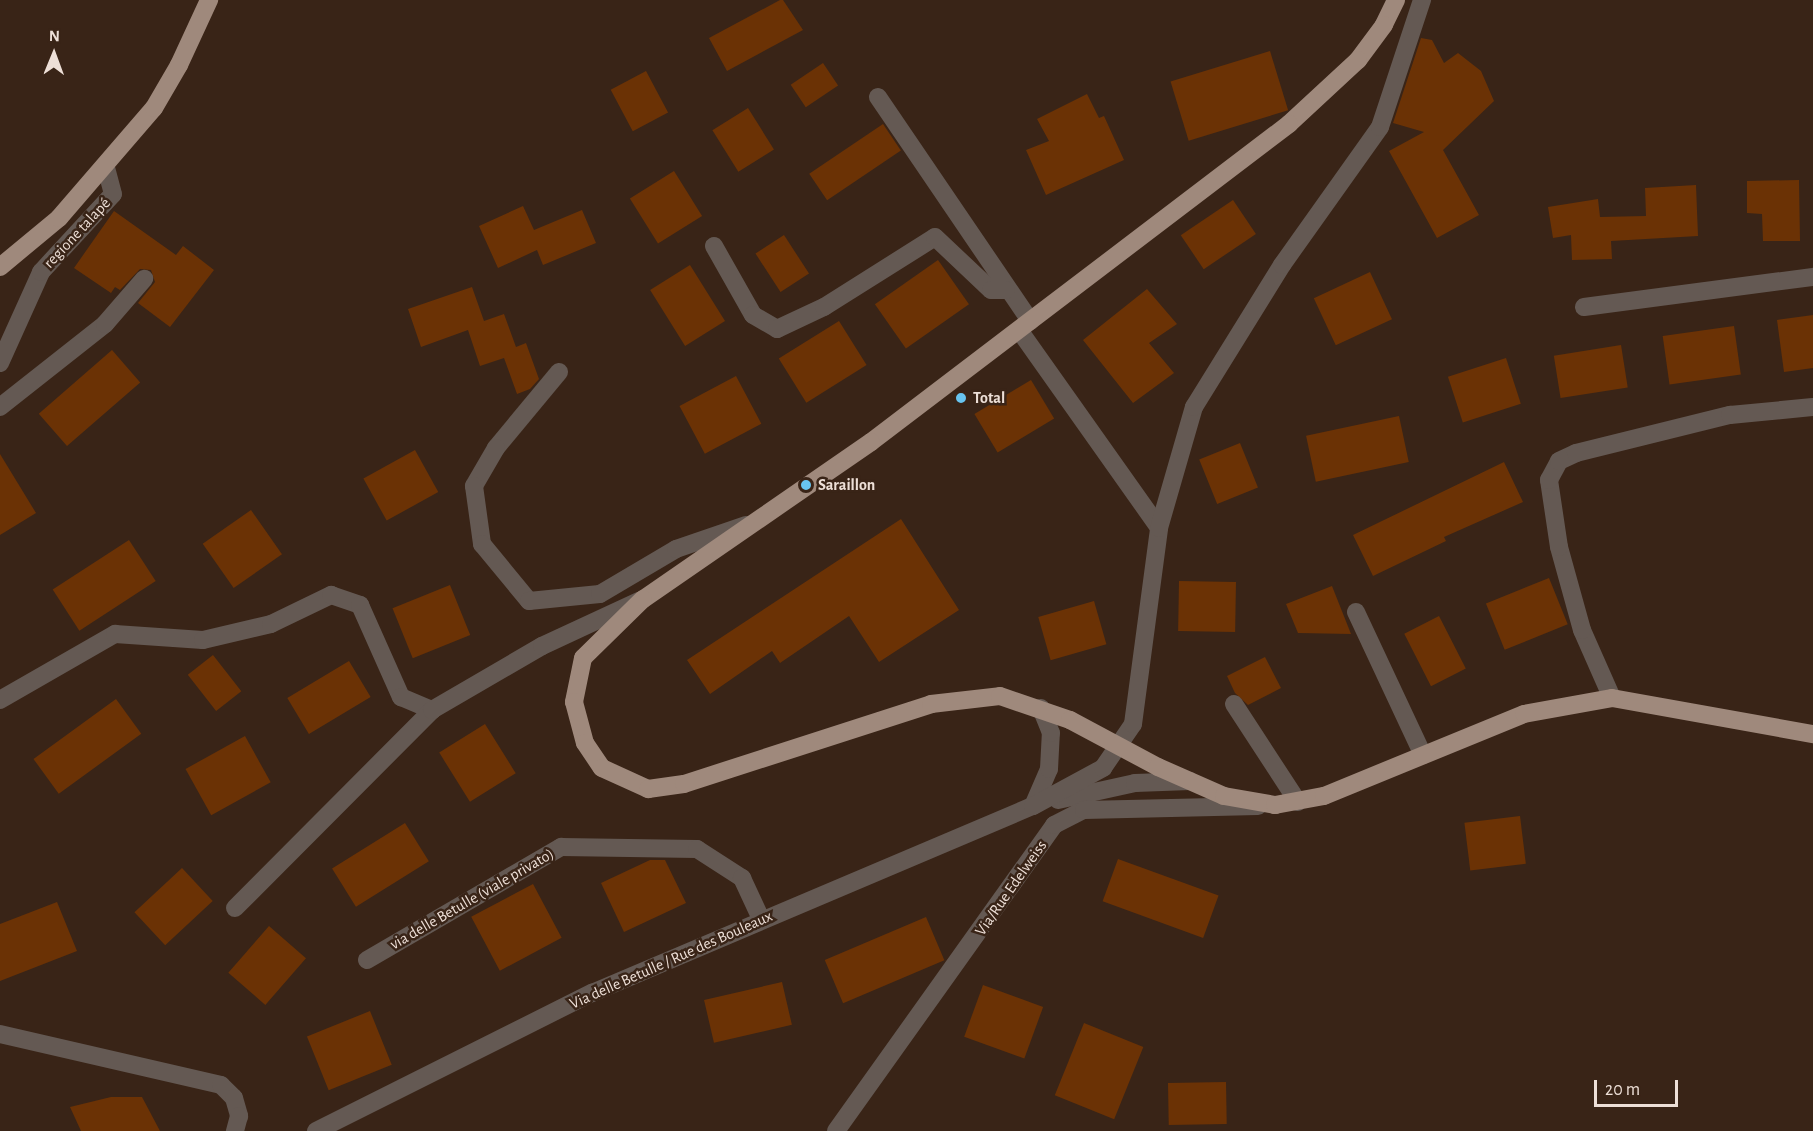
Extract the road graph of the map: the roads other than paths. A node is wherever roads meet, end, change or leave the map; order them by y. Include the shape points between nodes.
1 (208, 0) edge
2 (1396, 0) edge
3 (1422, 0) edge
4 (878, 97) dead end
5 (106, 167) junction
6 (714, 246) dead end
7 (0, 267) edge
8 (1813, 277) edge
9 (144, 279) dead end
10 (1006, 290) junction
11 (1584, 307) dead end
12 (1024, 325) junction
13 (0, 363) edge
14 (559, 372) dead end
15 (0, 407) edge
16 (1813, 407) edge
17 (750, 524) junction
18 (1159, 528) junction
19 (643, 599) junction
20 (1356, 612) dead end
21 (1612, 698) junction
22 (0, 700) edge
23 (1234, 704) dead end
24 (1041, 708) junction
25 (432, 710) junction
26 (1813, 734) edge
27 (1120, 747) junction
28 (1423, 755) junction
29 (1190, 781) junction
30 (1298, 802) junction
31 (1275, 805) junction
32 (1033, 806) junction
33 (235, 908) dead end
34 (761, 919) junction
35 (367, 960) dead end
36 (0, 1034) edge
37 (236, 1131) edge
38 (316, 1131) edge
39 (836, 1131) edge

1 - 5 main road via 179,65 154,108
2 - 12 main road via 1384,25 1358,60 1289,124
3 - 18 street via 1380,127 1282,265 1194,407
4 - 10 street
5 - 7 main road via 59,218
5 - 13 street, regione talapé via 113,194 41,272
6 - 10 street via 753,315 777,329 824,307 935,237 992,290
8 - 11 street
9 - 15 street via 105,324
10 - 12 street
12 - 17 main road via 871,441
12 - 18 street
14 - 17 street via 496,448 474,486 482,544 529,602 600,594 675,549
16 - 21 street via 1730,415 1576,453 1560,461 1549,480 1559,547 1582,630
17 - 19 main road
18 - 27 street via 1133,724
19 - 24 main road via 583,658 574,702 585,743 602,768 648,789 684,784 931,704 1000,696
19 - 25 street via 542,646
20 - 28 street
21 - 26 main road
21 - 28 main road via 1524,714
22 - 25 street via 115,634 203,640 271,624 331,595 360,605 401,697
23 - 30 street
24 - 27 main road
24 - 32 street via 1051,733 1049,769
25 - 33 street
27 - 29 main road
27 - 32 street via 1103,768
28 - 30 main road via 1324,796
29 - 31 main road via 1224,796
29 - 32 street via 1135,783
30 - 31 main road
31 - 39 street, Via/Rue Edelweiss via 1084,810 1054,825
32 - 34 street, Via delle Betulle / Rue des Bouleaux
34 - 35 street, via delle Betulle (viale privato) via 742,878 697,849 561,847
34 - 38 street, Via delle Betulle / Rue des Bouleaux via 592,993
36 - 37 street via 221,1084 234,1098 239,1116

